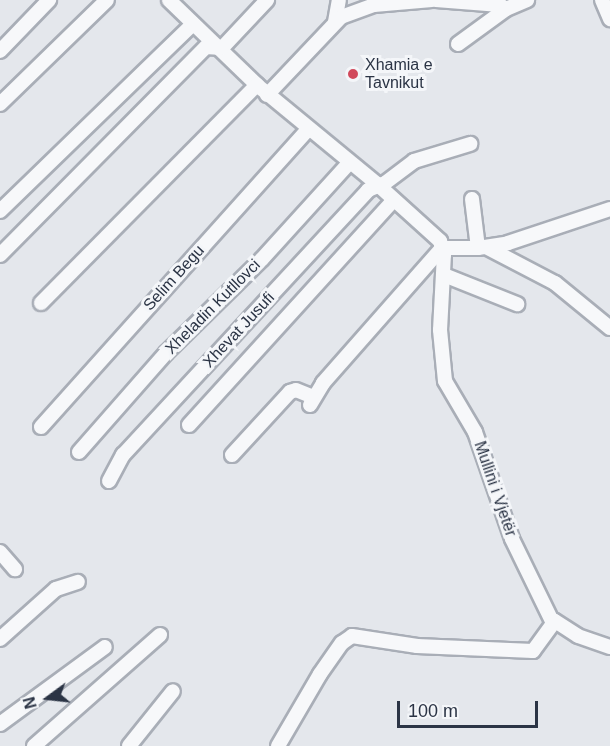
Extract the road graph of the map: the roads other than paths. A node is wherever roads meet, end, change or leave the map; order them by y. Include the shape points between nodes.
1 (49, 0) edge
2 (107, 0) edge
3 (169, 0) edge
4 (267, 0) edge
5 (339, 0) edge
6 (434, 0) edge
7 (527, 0) edge
8 (602, 0) edge
9 (506, 9) junction
10 (610, 19) edge
11 (335, 22) junction
12 (192, 24) junction
13 (458, 44) dead end
14 (222, 48) junction
15 (0, 51) edge
16 (262, 90) junction
17 (0, 104) edge
18 (308, 129) junction
19 (470, 144) dead end
20 (348, 164) junction
21 (377, 184) junction
22 (472, 199) dead end
23 (394, 200) junction
24 (610, 209) edge
25 (0, 211) edge
26 (442, 248) junction
27 (482, 248) junction
28 (0, 255) edge
29 (444, 275) junction
30 (41, 303) dead end
31 (517, 304) dead end
32 (610, 328) edge
33 (189, 425) dead end
34 (41, 427) dead end
35 (79, 452) dead end
36 (232, 455) dead end
37 (109, 481) dead end
38 (0, 552) edge
39 (15, 570) dead end
40 (78, 582) dead end
41 (553, 623) junction
42 (160, 635) dead end
43 (0, 639) edge
44 (588, 640) junction
45 (105, 647) dead end
46 (610, 647) edge
47 (610, 658) edge
48 (173, 691) dead end
49 (0, 724) edge
50 (34, 746) edge
51 (129, 746) edge
52 (278, 746) edge

1 - 15 street
2 - 17 street
3 - 12 street
4 - 14 street
5 - 11 street
6 - 9 street via 500,5
6 - 11 street via 374,5
7 - 9 street
8 - 10 street
9 - 13 street
11 - 16 street
12 - 14 street
12 - 25 street
14 - 16 street
14 - 28 street via 206,47
16 - 18 street
16 - 30 street
18 - 20 street
18 - 34 street, Selim Begu
19 - 21 street, Xhevat Jusufi via 414,160 385,183
20 - 21 street
20 - 35 street, Xheladin Kutllovci via 262,259 166,353
21 - 23 street
21 - 37 street, Xhevat Jusufi via 123,455
22 - 27 street
23 - 26 street via 434,234
23 - 33 street
24 - 27 street
26 - 27 street
26 - 29 street, Mullini i Vjetër
26 - 36 street via 311,401 298,391 290,392
27 - 32 street via 555,283
29 - 31 street
29 - 41 street, Mullini i Vjetër via 440,330 446,381 475,432 512,539
38 - 39 street
40 - 43 street via 56,589
41 - 44 street via 557,621
41 - 52 street via 544,642 534,651 346,638
42 - 50 street
44 - 46 street
44 - 47 street
45 - 49 street
48 - 51 street

